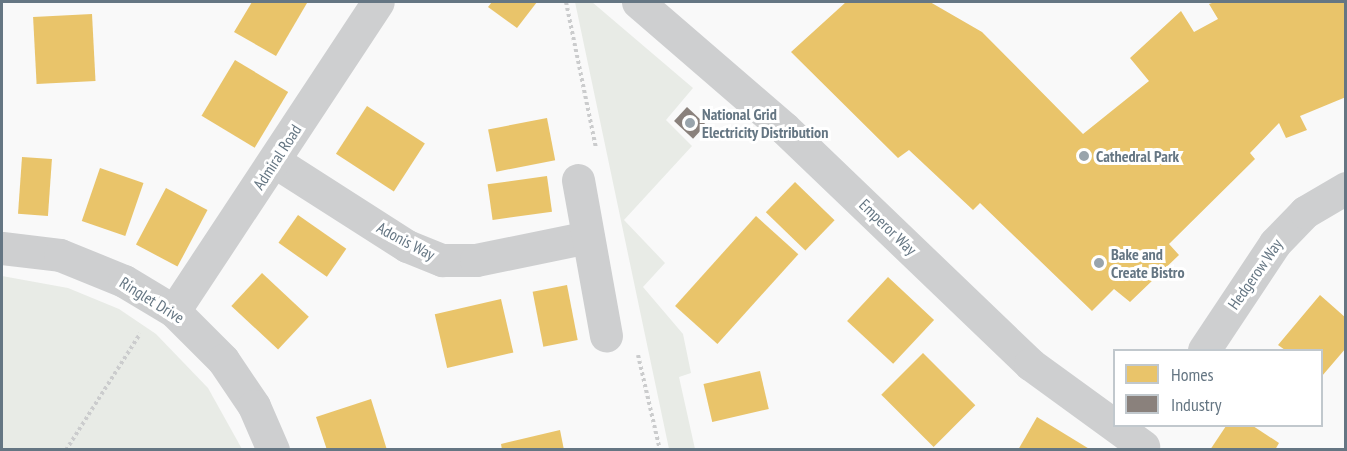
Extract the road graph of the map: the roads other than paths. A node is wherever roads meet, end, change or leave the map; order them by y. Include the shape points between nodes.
1 (378, 2) edge
2 (638, 2) edge
3 (274, 161) junction
4 (578, 180) dead end
5 (1346, 188) edge
6 (588, 237) junction
7 (2, 248) edge
8 (167, 306) junction
9 (606, 335) dead end
10 (1205, 349) edge
11 (1113, 418) edge
12 (1127, 427) edge
13 (1147, 440) edge
14 (273, 450) edge

1 - 3 street, Admiral Road
2 - 11 street, Emperor Way via 784,128 1030,364
3 - 6 street, Adonis Way via 407,246 442,260 476,260
3 - 8 street, Admiral Road
4 - 6 street
5 - 10 street, Hedgerow Way via 1305,212 1275,243
6 - 9 street
7 - 8 street, Ringlet Drive via 60,255
8 - 14 street, Ringlet Drive via 229,369 254,406
12 - 13 street, Emperor Way

